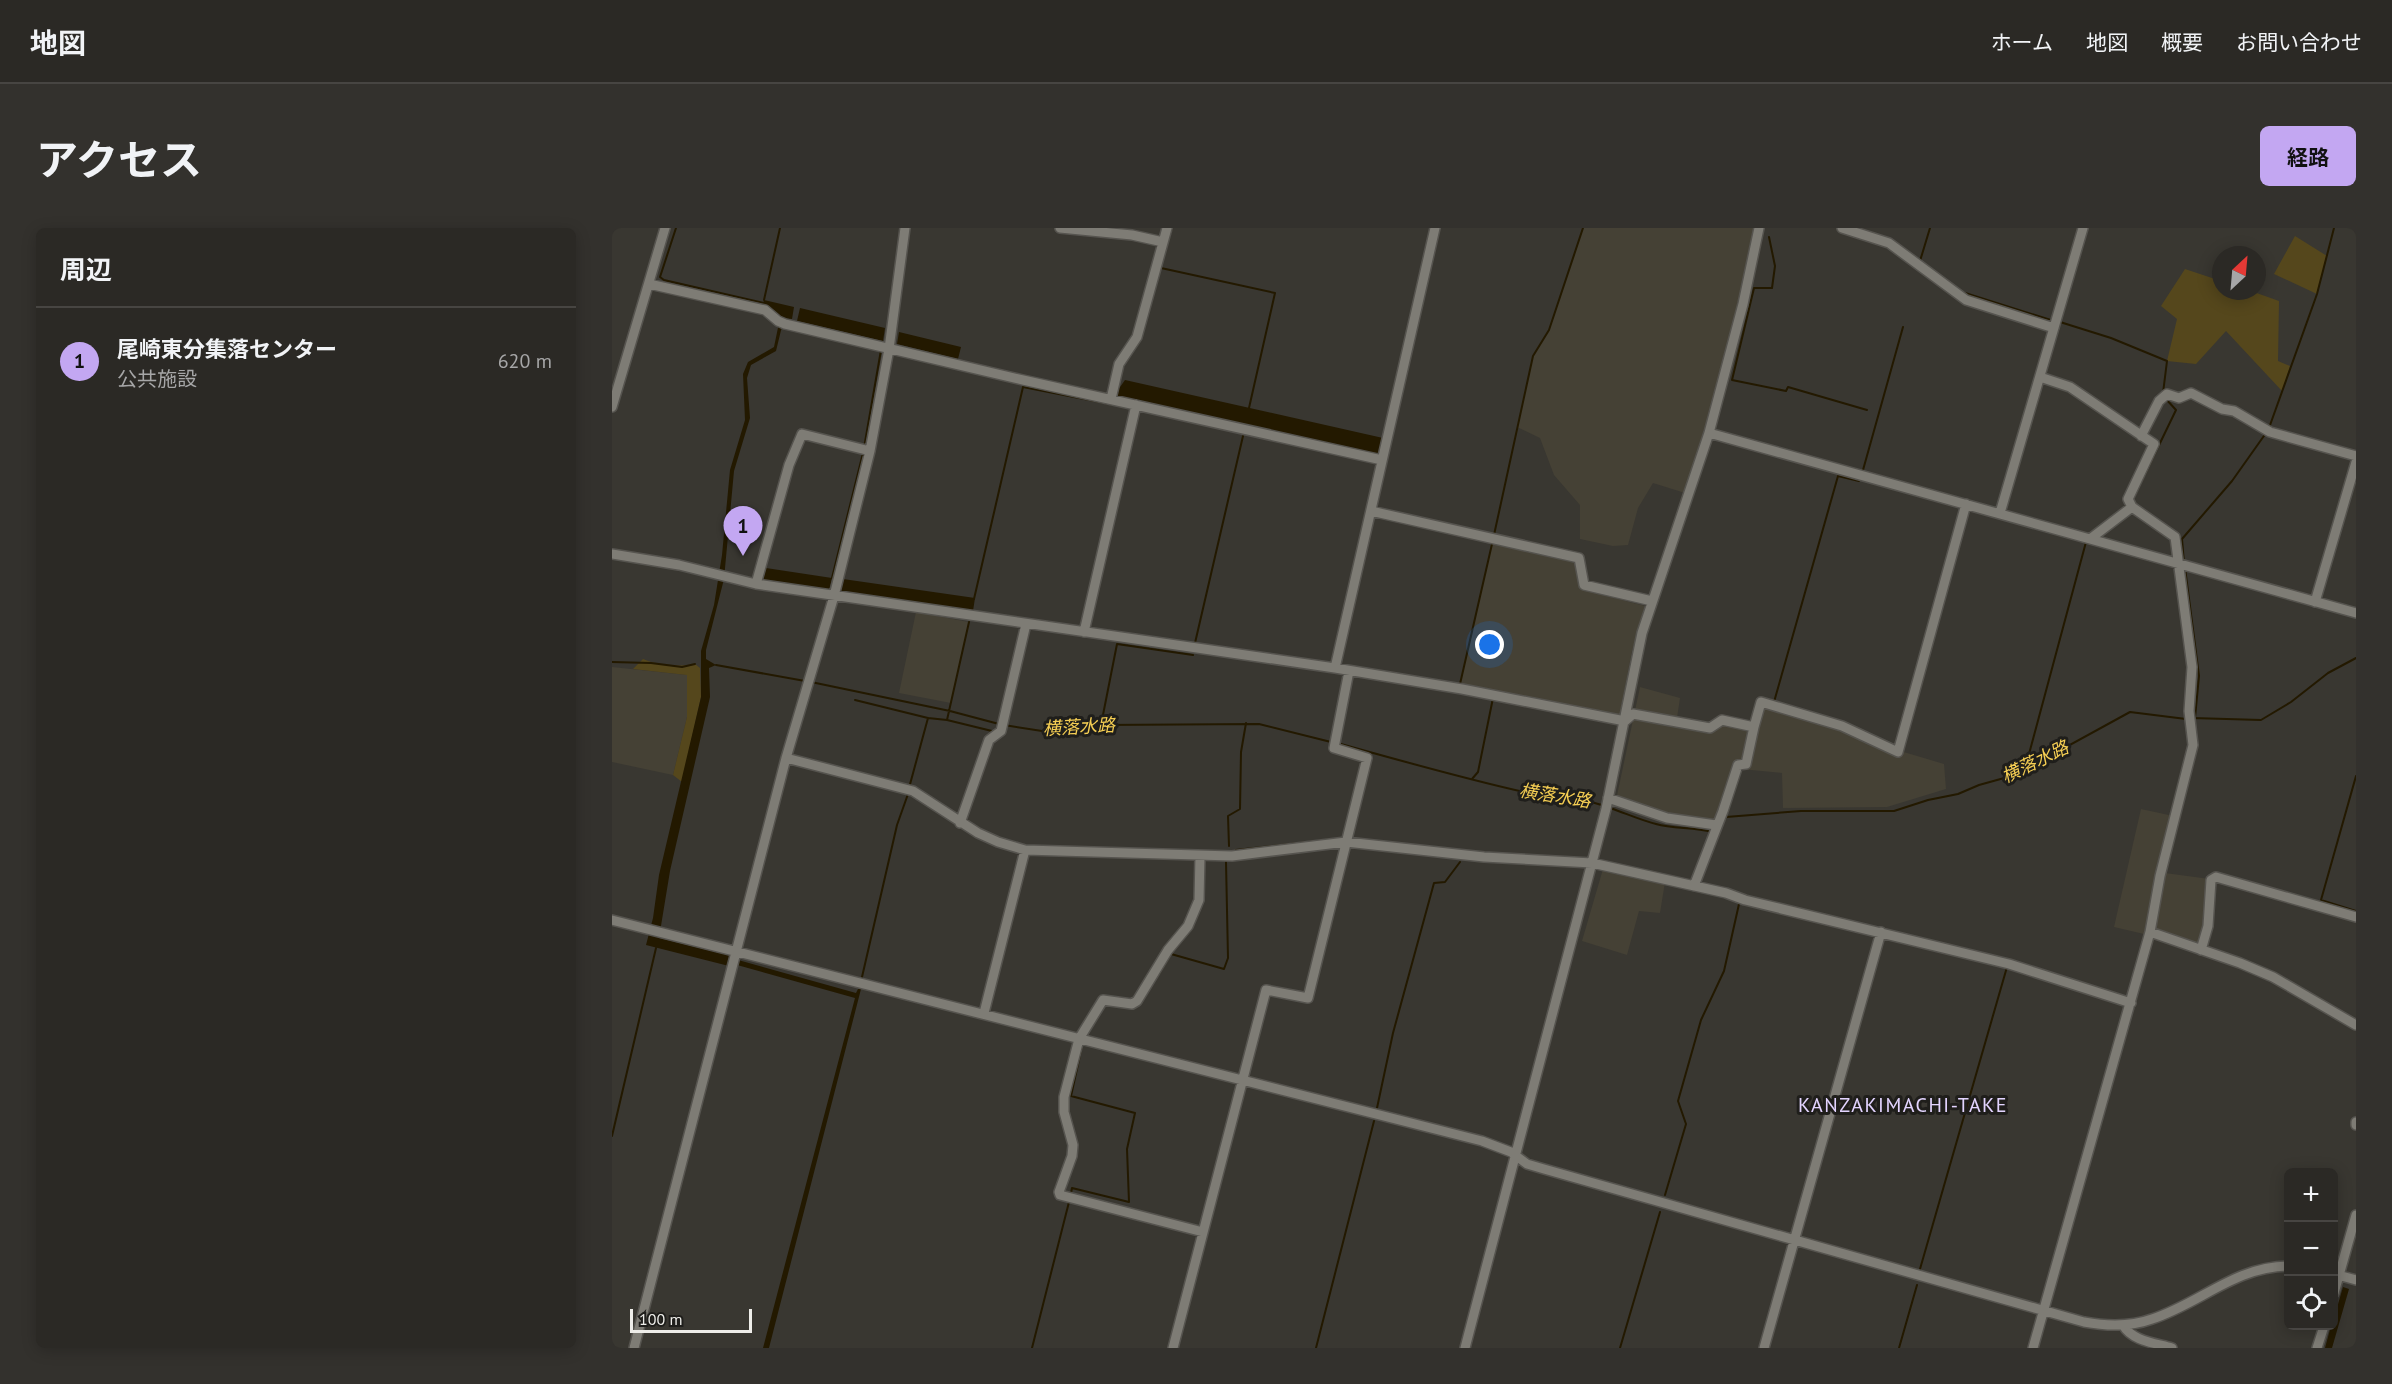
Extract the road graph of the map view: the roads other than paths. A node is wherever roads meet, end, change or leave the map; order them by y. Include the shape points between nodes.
1 (666, 228) edge
2 (905, 228) edge
3 (1060, 228) edge
4 (1167, 228) edge
5 (1435, 228) edge
6 (1759, 228) edge
7 (1842, 228) edge
8 (2083, 228) edge
9 (1163, 242) junction
10 (649, 284) junction
11 (2054, 328) junction
12 (890, 349) junction
13 (2040, 377) junction
14 (1124, 402) junction
15 (612, 407) edge
16 (1709, 433) junction
17 (2141, 436) junction
18 (870, 451) junction
19 (2356, 456) edge
20 (1382, 460) junction
21 (2356, 462) edge
22 (1966, 504) junction
23 (2132, 507) junction
24 (1371, 511) junction
25 (2000, 513) junction
26 (2086, 538) junction
27 (612, 554) edge
28 (2178, 564) junction
29 (756, 584) junction
30 (834, 596) junction
31 (1652, 601) junction
32 (2315, 602) junction
33 (2356, 614) edge
34 (1026, 624) junction
35 (1084, 632) junction
36 (1335, 668) junction
37 (1349, 671) junction
38 (1625, 721) junction
39 (1754, 727) junction
40 (786, 758) junction
41 (1607, 804) junction
42 (960, 823) junction
43 (1714, 830) junction
44 (1346, 842) junction
45 (1025, 850) junction
46 (1200, 856) junction
47 (1592, 863) junction
48 (1694, 886) junction
49 (2356, 916) edge
50 (612, 920) edge
51 (1881, 932) junction
52 (2150, 932) junction
53 (2201, 950) junction
54 (737, 951) junction
55 (2131, 1003) junction
56 (984, 1013) junction
57 (2356, 1025) edge
58 (1079, 1039) junction
59 (1242, 1080) junction
60 (1515, 1156) junction
61 (2356, 1215) edge
62 (1203, 1232) junction
63 (1794, 1239) junction
64 (2284, 1266) edge
65 (2338, 1269) edge
66 (2338, 1276) edge
67 (2356, 1280) edge
68 (2044, 1311) junction
69 (2123, 1325) junction
70 (2323, 1330) edge
71 (634, 1348) edge
72 (1173, 1348) edge
73 (1465, 1348) edge
74 (1764, 1348) edge
75 (2033, 1348) edge
76 (2172, 1348) edge
77 (2317, 1348) edge

1 - 10 street
2 - 12 street
3 - 9 street
4 - 9 street
5 - 20 street
6 - 16 street
7 - 11 street via 1889,243 1966,300
8 - 11 street
9 - 14 street via 1137,337 1119,364
10 - 12 street via 765,310 781,323
10 - 15 street
11 - 13 street
12 - 14 street
12 - 18 street
13 - 17 street via 2070,387
13 - 25 street
14 - 20 street
14 - 35 street
16 - 22 street
16 - 31 street
17 - 19 street via 2159,400 2167,394 2179,398 2191,393 2267,430
17 - 23 street via 2154,444 2128,499
18 - 29 street via 801,434
18 - 30 street
20 - 24 street
21 - 32 street
22 - 25 street
22 - 39 street via 1898,752 1842,726 1761,702
23 - 26 street
23 - 28 street via 2175,537
24 - 31 street via 1579,558 1584,585
24 - 36 street
25 - 26 street
26 - 28 street
27 - 29 street
28 - 32 street
28 - 52 street via 2192,668 2189,711 2193,746
29 - 30 street
30 - 34 street
30 - 40 street
31 - 38 street
32 - 33 street
34 - 35 street
34 - 42 street via 1001,731 989,740
35 - 36 street
36 - 37 street
37 - 38 street
37 - 44 street via 1334,748 1367,758
38 - 39 street via 1633,714 1710,728 1722,720
38 - 41 street
39 - 43 street
40 - 42 street via 909,790
40 - 54 street
41 - 43 street
41 - 47 street
42 - 45 street
43 - 48 street
44 - 46 street via 1232,856
44 - 47 street via 1484,857
44 - 59 street via 1308,998 1266,990
45 - 46 street
45 - 56 street
46 - 58 street via 1199,900 1188,926 1168,950 1137,1001 1132,1004 1103,1000
47 - 48 street
47 - 60 street
48 - 51 street
49 - 53 street via 2216,877 2211,880 2208,926
50 - 54 street
51 - 55 street via 2009,964
51 - 63 street
52 - 53 street
52 - 55 street
53 - 57 street via 2273,977
54 - 56 street
54 - 71 street
55 - 68 street
56 - 58 street
58 - 59 street
58 - 62 street via 1064,1096 1073,1145 1060,1195
59 - 60 street via 1482,1141
59 - 62 street
60 - 63 street via 1527,1164
60 - 73 street
61 - 65 street
62 - 72 street
63 - 68 street
63 - 74 street
64 - 69 street via 2261,1268 2151,1320
66 - 67 street
68 - 69 street via 2084,1322
68 - 75 street
69 - 76 street via 2134,1337
70 - 77 street

